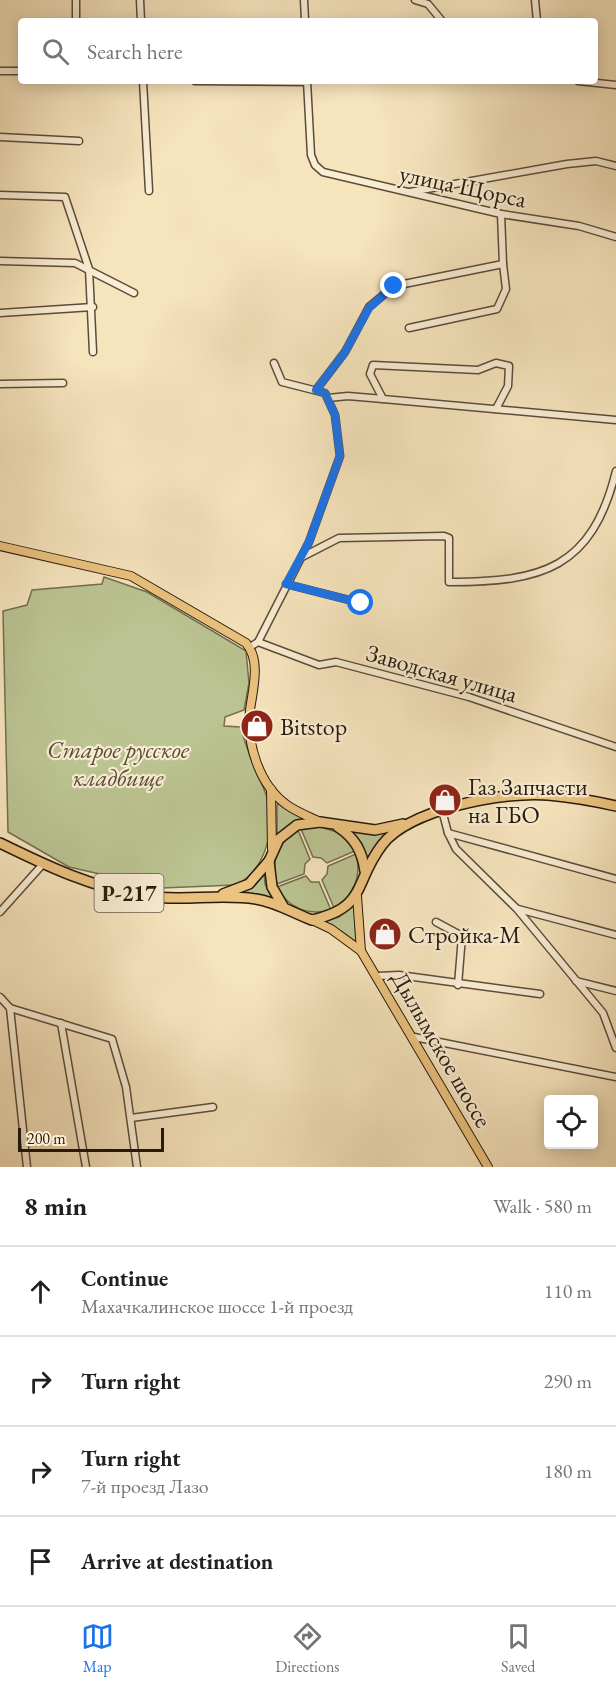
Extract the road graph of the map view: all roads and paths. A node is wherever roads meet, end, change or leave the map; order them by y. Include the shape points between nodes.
1 (76, 0) edge
2 (140, 0) edge
3 (304, 0) edge
4 (415, 0) edge
5 (535, 0) edge
6 (76, 18) edge
7 (141, 18) edge
8 (305, 18) edge
9 (440, 18) edge
10 (537, 18) edge
11 (18, 71) edge
12 (0, 72) edge
13 (598, 83) edge
14 (143, 84) edge
15 (307, 84) edge
16 (616, 85) edge
17 (0, 137) edge
18 (79, 141) dead end
19 (616, 166) edge
20 (149, 191) dead end
21 (406, 192) junction
22 (0, 195) edge
23 (501, 214) junction
24 (616, 237) edge
25 (0, 261) edge
26 (503, 264) junction
27 (89, 269) junction
28 (134, 293) dead end
29 (93, 307) junction
30 (0, 313) edge
31 (409, 328) dead end
32 (93, 352) dead end
33 (274, 363) dead end
34 (63, 383) dead end
35 (0, 384) edge
36 (316, 390) junction
37 (328, 399) junction
38 (383, 399) junction
39 (496, 409) junction
40 (616, 420) edge
41 (616, 471) edge
42 (0, 546) edge
43 (302, 557) junction
44 (286, 584) junction
45 (361, 603) dead end
46 (258, 642) junction
47 (250, 647) junction
48 (616, 747) edge
49 (271, 789) junction
50 (616, 806) edge
51 (442, 810) junction
52 (414, 821) junction
53 (320, 822) junction
54 (337, 826) junction
55 (448, 833) junction
56 (0, 843) edge
57 (272, 849) junction
58 (269, 861) junction
59 (43, 864) junction
60 (365, 871) junction
61 (616, 879) edge
62 (219, 896) junction
63 (357, 896) junction
64 (283, 906) junction
65 (517, 909) junction
66 (0, 912) edge
67 (312, 920) junction
68 (436, 922) dead end
69 (616, 935) edge
70 (361, 951) junction
71 (378, 976) junction
72 (576, 981) junction
73 (458, 985) junction
74 (616, 992) edge
75 (540, 994) dead end
76 (0, 997) edge
77 (10, 1008) junction
78 (61, 1023) junction
79 (414, 1037) junction
80 (616, 1048) edge
81 (616, 1077) edge
82 (213, 1107) dead end
83 (131, 1118) junction
84 (27, 1167) edge
85 (86, 1167) edge
86 (138, 1167) edge
87 (488, 1167) edge

1 - 6 street
2 - 7 street
3 - 8 street
4 - 9 street via 428,4
5 - 10 street
11 - 12 street
13 - 16 street
14 - 20 street
15 - 21 street, улица Щорса via 311,155 315,165 323,172
17 - 18 street
19 - 21 street via 596,161 567,164
21 - 23 street, улица Щорса
22 - 27 street via 65,196
23 - 24 street, улица Щорса via 579,226
23 - 26 street
25 - 27 street via 75,263
26 - 31 street via 506,289 497,309
26 - 36 street via 394,286 369,308 345,352
27 - 28 street
27 - 29 street
29 - 30 street
29 - 32 street
33 - 36 street via 282,382
34 - 35 street
36 - 37 street
37 - 38 street
37 - 43 street via 335,415 340,456
38 - 39 street
38 - 39 street via 370,374 374,365 478,370 496,363 509,366 508,386
39 - 40 street
41 - 43 street via 604,510 584,545 539,573 486,582 448,582 449,538 425,535 339,538
42 - 47 main road via 131,576
43 - 44 street
44 - 45 street
44 - 46 street
46 - 47 street
46 - 48 street, Заводская улица via 319,665 336,662 469,697
47 - 49 main road via 255,680 249,728 252,748
49 - 53 main road via 287,806
49 - 57 main road, Р-217
50 - 51 highway via 546,795 492,799
51 - 52 highway
51 - 55 street
52 - 54 highway via 375,830
52 - 60 highway via 388,838
53 - 54 highway
53 - 57 highway via 287,831
54 - 60 highway via 354,840
55 - 61 street
55 - 65 street via 456,849
56 - 59 highway, Р-217
57 - 58 highway, Р-217
58 - 62 highway, Р-217 via 249,884
58 - 64 highway, Р-217 via 273,887
59 - 62 highway, Р-217 via 83,881 149,897
59 - 66 street
60 - 63 highway
62 - 64 highway, Р-217
63 - 67 highway via 341,911
63 - 70 main road
64 - 67 highway, Р-217
65 - 69 street
65 - 72 street
67 - 70 main road, Р-217
68 - 73 street via 462,936
70 - 71 main road, Дылымское шоссе
71 - 73 street via 399,975
71 - 79 main road, Дылымское шоссе
72 - 74 street
72 - 80 street via 603,1013
73 - 75 street
76 - 77 street
77 - 78 street
77 - 84 street
78 - 83 street via 112,1039
78 - 85 street
79 - 81 street
79 - 87 main road, Дылымское шоссе
82 - 83 street
83 - 86 street

